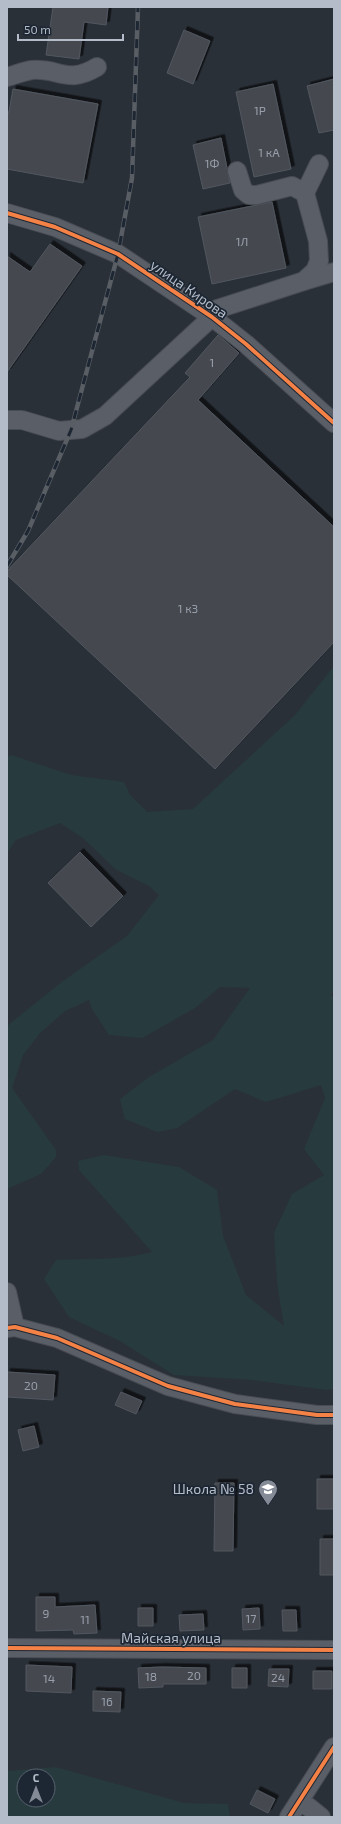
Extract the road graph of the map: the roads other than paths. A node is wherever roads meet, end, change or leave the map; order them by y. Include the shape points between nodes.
1 (96, 67) dead end
2 (7, 77) edge
3 (319, 164) dead end
4 (236, 171) dead end
5 (305, 193) junction
6 (7, 213) edge
7 (334, 272) edge
8 (304, 281) junction
9 (209, 315) junction
10 (7, 420) edge
11 (334, 423) edge
12 (7, 1292) edge
13 (11, 1328) edge
14 (334, 1415) edge
15 (7, 1648) edge
16 (334, 1650) edge
17 (334, 1747) edge
18 (300, 1800) junction
19 (289, 1817) edge
20 (321, 1817) edge

1 - 2 street via 86,74 76,76 32,70
3 - 5 street
4 - 5 street via 242,190 249,194 257,195 292,186
5 - 8 street via 318,241 319,261 315,271
6 - 9 street, улица Кирова via 55,227 118,254
7 - 8 street
8 - 9 street
9 - 10 street via 105,416 82,428 59,431 22,420
9 - 11 street, улица Кирова via 246,344
12 - 13 street
13 - 14 street via 57,1338 168,1386 235,1404
15 - 16 street, Майская улица
17 - 18 street
18 - 19 street
18 - 20 street

